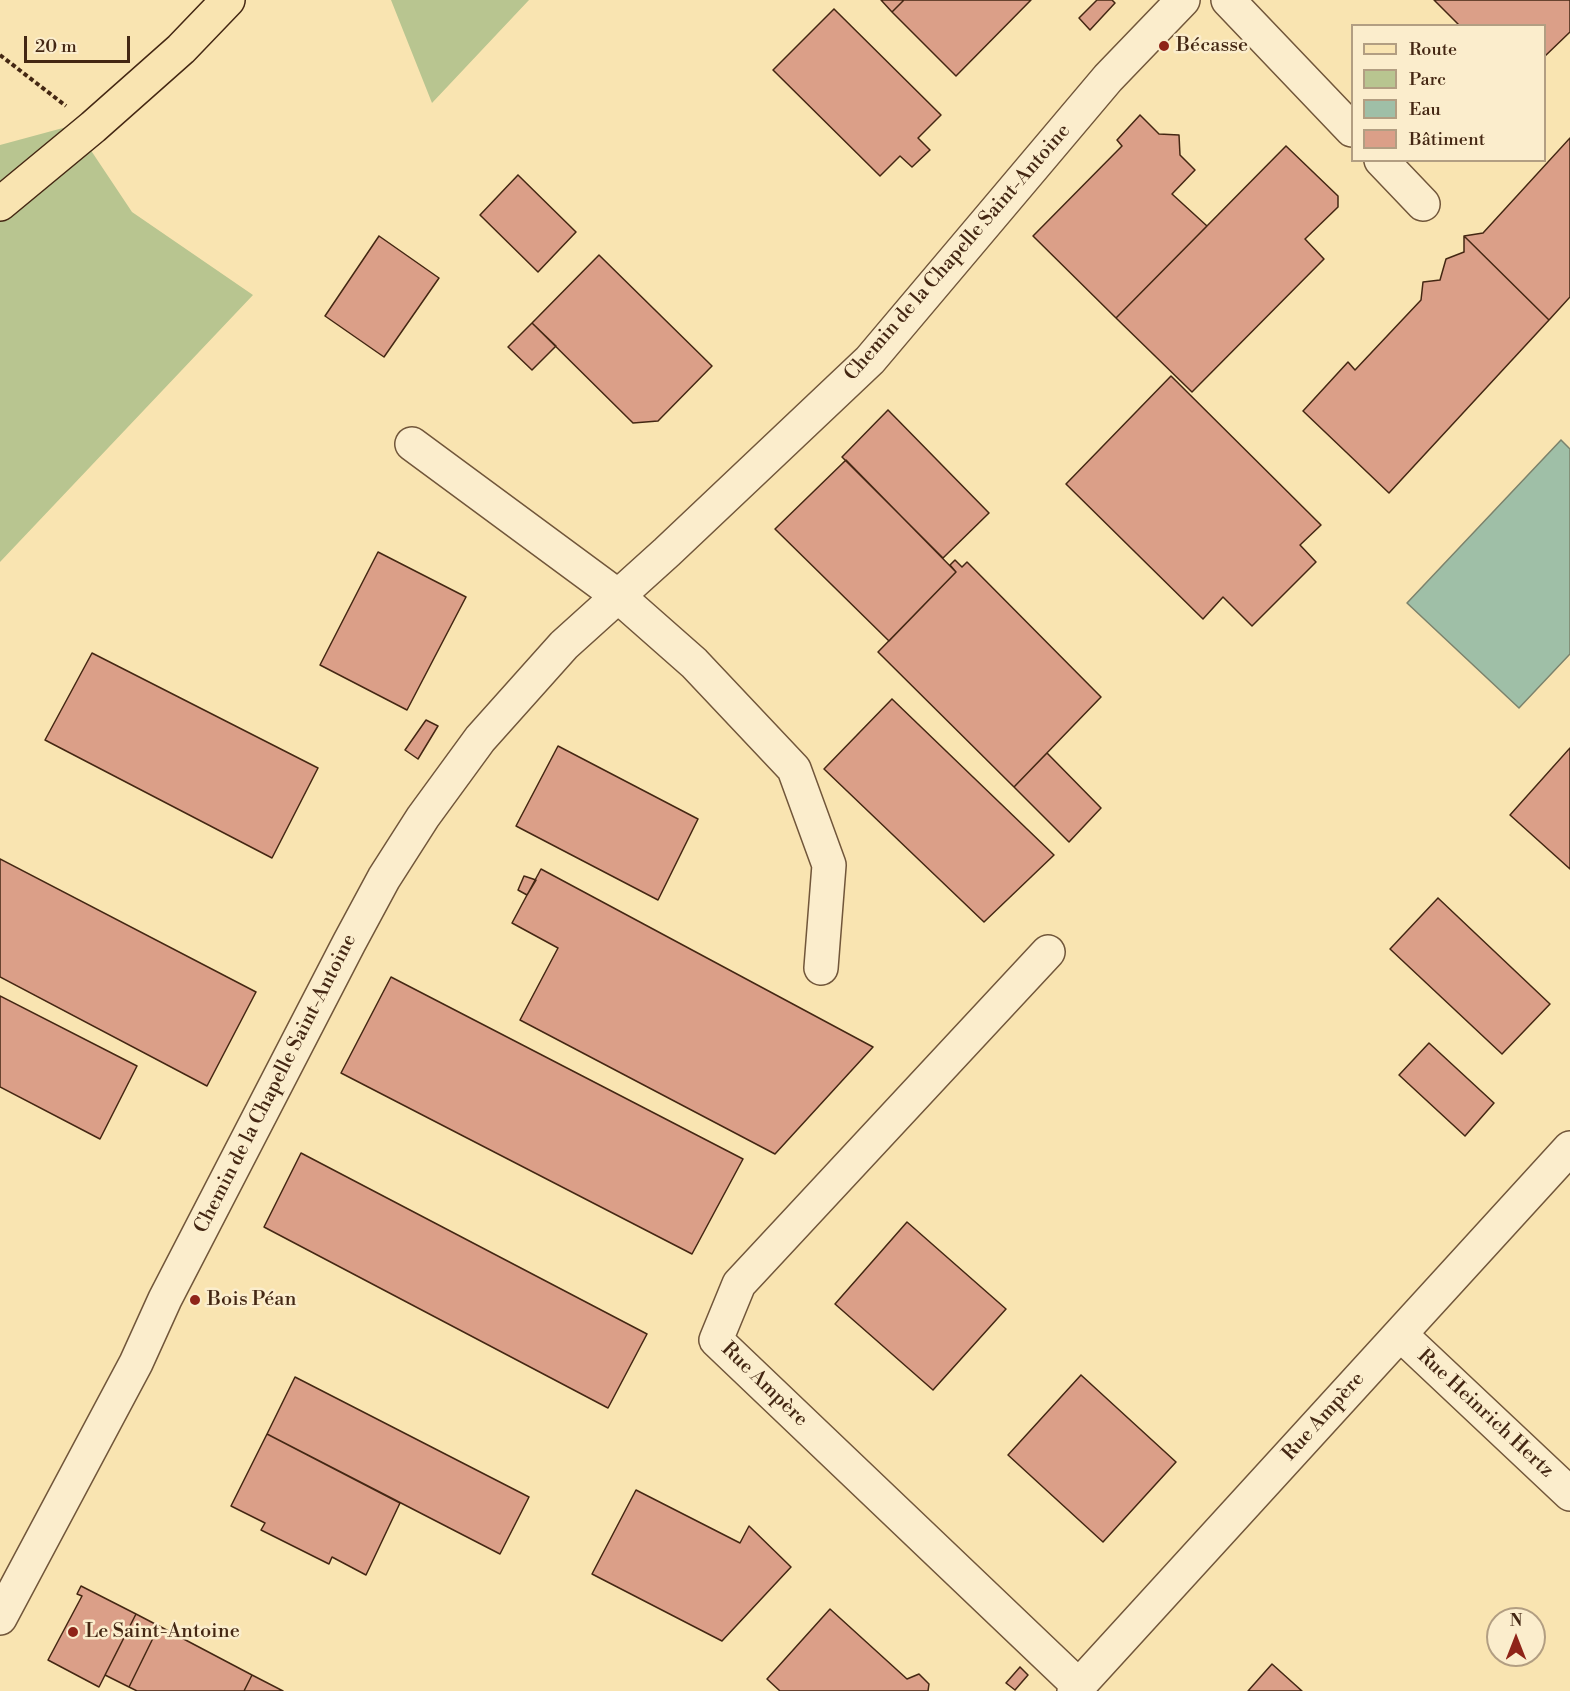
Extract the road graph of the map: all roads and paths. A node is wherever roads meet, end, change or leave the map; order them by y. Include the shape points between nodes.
1 (228, 0) edge
2 (1183, 0) edge
3 (1228, 0) edge
4 (0, 55) edge
5 (93, 128) junction
6 (1351, 128) edge
7 (1384, 162) edge
8 (0, 204) edge
9 (1423, 204) dead end
10 (412, 444) dead end
11 (618, 596) junction
12 (1048, 952) dead end
13 (821, 968) dead end
14 (1570, 1148) edge
15 (1400, 1335) junction
16 (1570, 1494) edge
17 (0, 1618) edge
18 (1076, 1688) edge

1 - 5 main road via 181,49
2 - 11 street, Chemin de la Chapelle Saint-Antoine via 1108,78 870,360
3 - 6 street
4 - 5 path
5 - 8 main road
7 - 9 street
10 - 11 street
11 - 13 street via 694,663 794,769 829,865
11 - 17 street, Chemin de la Chapelle Saint-Antoine via 564,645 480,739 384,878 165,1299 136,1363
12 - 18 street, Rue Ampère via 738,1284 716,1340
14 - 15 street, Rue Ampère
15 - 16 street, Rue Heinrich Hertz
15 - 18 street, Rue Ampère

